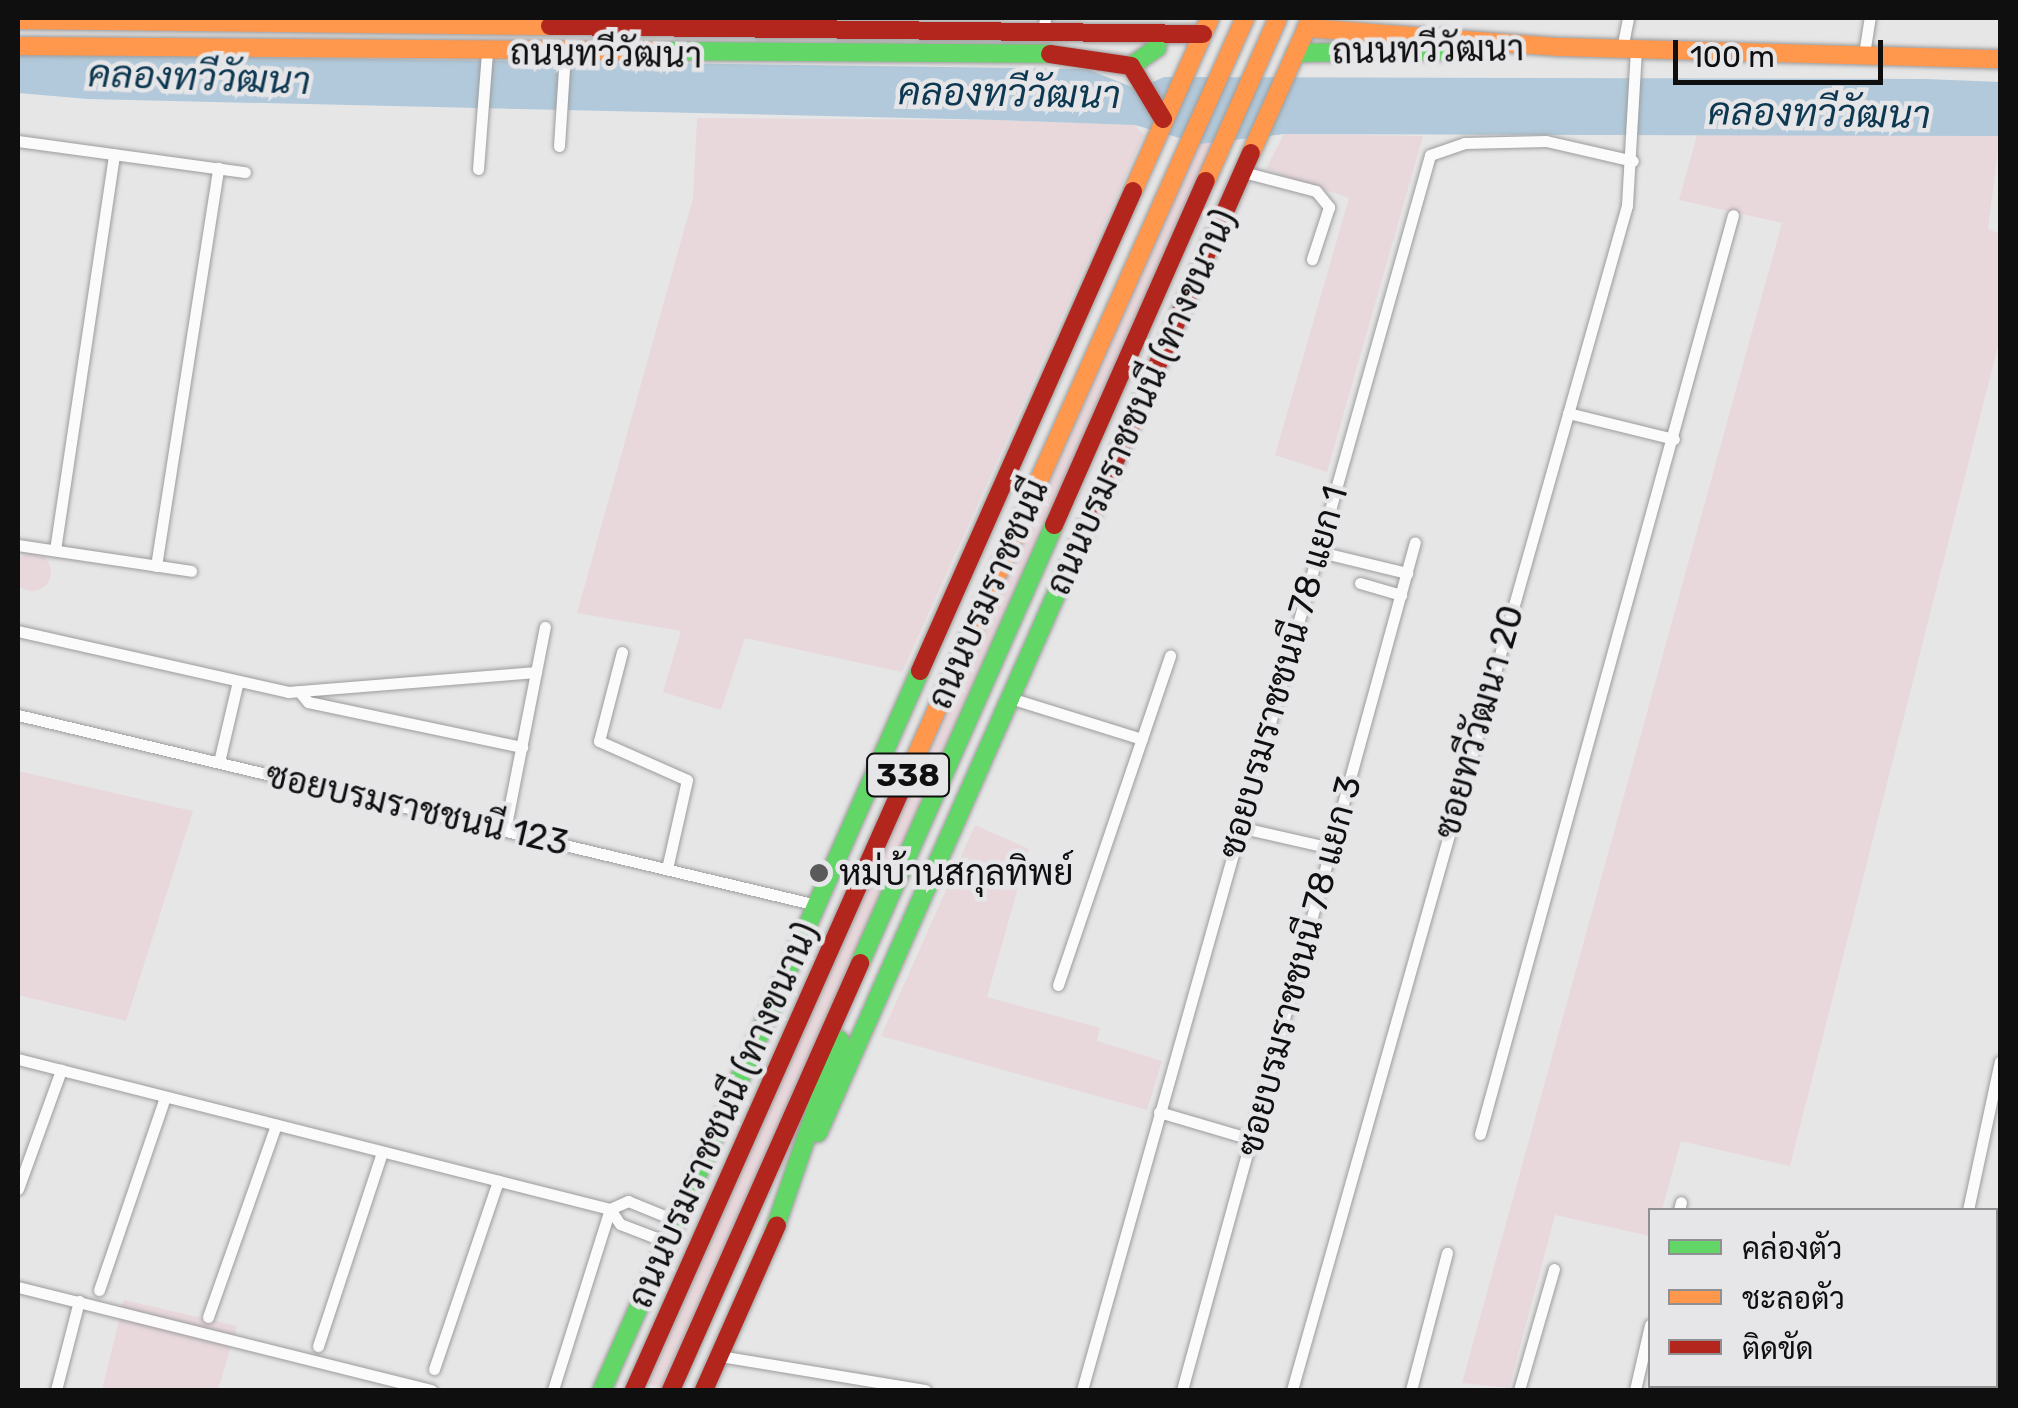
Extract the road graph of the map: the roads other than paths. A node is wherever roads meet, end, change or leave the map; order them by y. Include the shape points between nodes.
1 (1245, 18) edge
2 (1278, 18) edge
3 (1628, 18) edge
4 (1870, 18) edge
5 (22, 19) edge
6 (162, 20) edge
7 (458, 23) edge
8 (1309, 23) edge
9 (532, 24) edge
10 (1044, 25) edge
11 (715, 26) edge
12 (829, 26) edge
13 (1206, 26) edge
14 (1158, 34) junction
15 (18, 46) edge
16 (1561, 47) junction
17 (1629, 49) junction
18 (1295, 53) junction
19 (1864, 54) junction
20 (2000, 58) edge
21 (486, 60) junction
22 (565, 61) junction
23 (1131, 66) junction
24 (1164, 120) junction
25 (18, 141) edge
26 (560, 146) dead end
27 (114, 154) junction
28 (1634, 154) junction
29 (218, 168) junction
30 (478, 169) dead end
31 (245, 172) dead end
32 (1243, 172) junction
33 (1733, 216) dead end
34 (1312, 259) dead end
35 (1568, 413) junction
36 (1674, 439) junction
37 (1415, 542) dead end
38 (18, 544) edge
39 (54, 550) junction
40 (1316, 550) junction
41 (156, 566) junction
42 (191, 571) dead end
43 (1407, 573) junction
44 (1360, 582) dead end
45 (1400, 595) junction
46 (545, 627) dead end
47 (18, 630) edge
48 (622, 652) dead end
49 (1170, 656) dead end
50 (536, 672) junction
51 (237, 684) junction
52 (299, 691) junction
53 (1010, 698) junction
54 (18, 715) edge
55 (1142, 740) junction
56 (522, 747) junction
57 (219, 762) junction
58 (1239, 826) junction
59 (506, 830) junction
60 (1331, 848) junction
61 (667, 869) junction
62 (816, 904) junction
63 (882, 913) junction
64 (1058, 985) dead end
65 (18, 1060) edge
66 (2000, 1060) edge
67 (61, 1070) junction
68 (165, 1097) junction
69 (1160, 1112) junction
70 (276, 1125) junction
71 (1480, 1134) dead end
72 (1251, 1139) junction
73 (382, 1152) junction
74 (498, 1181) junction
75 (18, 1189) edge
76 (1968, 1208) edge
77 (610, 1209) junction
78 (676, 1221) junction
79 (772, 1238) junction
80 (667, 1242) junction
81 (1448, 1253) dead end
82 (1554, 1269) dead end
83 (18, 1287) edge
84 (99, 1290) dead end
85 (80, 1301) junction
86 (208, 1317) dead end
87 (1648, 1335) edge
88 (318, 1346) dead end
89 (720, 1356) junction
90 (434, 1369) dead end
91 (56, 1390) edge
92 (431, 1390) edge
93 (553, 1390) edge
94 (602, 1390) edge
95 (634, 1390) edge
96 (671, 1390) edge
97 (704, 1390) edge
98 (925, 1390) edge
99 (1082, 1390) edge
100 (1182, 1390) edge
101 (1292, 1390) edge
102 (1411, 1390) edge
103 (1519, 1390) edge
104 (1635, 1390) edge

1 - 95 main road, ถนนบรมราชชนนี / 338
2 - 63 main road, ถนนบรมราชชนนี / 338
3 - 17 street, ซอยทวีวัฒนา 20
4 - 19 street
5 - 6 main road, ถนนทวีวัฒนา
6 - 7 main road, ถนนทวีวัฒนา
7 - 9 main road, ถนนทวีวัฒนา
8 - 16 main road, ถนนทวีวัฒนา
8 - 18 main road, ถนนบรมราชชนนี (ทางขนาน) / 338
9 - 11 main road, ถนนทวีวัฒนา
10 - 12 main road, ถนนทวีวัฒนา
10 - 14 main road, ถนนทวีวัฒนา
11 - 12 main road, ถนนทวีวัฒนา
13 - 14 main road, ถนนทวีวัฒนา
13 - 24 main road, ถนนบรมราชชนนี (ทางขนาน) / 338
14 - 23 main road via 1157,48
15 - 21 main road, ถนนทวีวัฒนา
16 - 17 main road, ถนนทวีวัฒนา
16 - 18 main road, ถนนทวีวัฒนา
17 - 19 main road, ถนนทวีวัฒนา
17 - 28 street, ซอยทวีวัฒนา 20 via 1636,80
18 - 32 main road, ถนนบรมราชชนนี (ทางขนาน) / 338
19 - 20 main road, ถนนทวีวัฒนา
21 - 22 main road, ถนนทวีวัฒนา
21 - 30 street
22 - 23 main road, ถนนทวีวัฒนา via 1064,54
22 - 26 street
23 - 24 main road
24 - 62 main road, ถนนบรมราชชนนี (ทางขนาน) / 338
25 - 27 street
27 - 29 street
27 - 39 street
28 - 35 street, ซอยทวีวัฒนา 20
28 - 40 street, ซอยบรมราชชนนี 78 แยก 1 via 1546,141 1464,143 1430,156
29 - 31 street
29 - 41 street
32 - 34 street via 1316,191 1328,207
32 - 53 main road, ถนนบรมราชชนนี (ทางขนาน) / 338
33 - 36 street
35 - 36 street
35 - 101 street, ซอยทวีวัฒนา 20
36 - 71 street
37 - 43 street, ซอยบรมราชชนนี 78 แยก 3
38 - 39 street
39 - 41 street
40 - 43 street
40 - 58 street, ซอยบรมราชชนนี 78 แยก 1
41 - 42 street
43 - 45 street, ซอยบรมราชชนนี 78 แยก 3
44 - 45 street
45 - 60 street, ซอยบรมราชชนนี 78 แยก 3
46 - 50 street
47 - 51 street
48 - 61 street via 598,741 687,780
49 - 55 street
50 - 52 street
50 - 56 street
51 - 52 street
51 - 57 street
52 - 56 street via 308,702
53 - 55 street
53 - 79 main road, ถนนบรมราชชนนี (ทางขนาน) / 338
54 - 57 street, ซอยบรมราชชนนี 123
55 - 64 street
56 - 59 street
57 - 59 street, ซอยบรมราชชนนี 123
58 - 60 street
58 - 69 street, ซอยบรมราชชนนี 78 แยก 1
59 - 61 street, ซอยบรมราชชนนี 123
60 - 72 street, ซอยบรมราชชนนี 78 แยก 3
61 - 62 street, ซอยบรมราชชนนี 123
62 - 78 main road, ถนนบรมราชชนนี (ทางขนาน) / 338
63 - 79 main road
63 - 96 main road, ถนนบรมราชชนนี / 338
65 - 67 street
66 - 76 street
67 - 68 street
67 - 75 street
68 - 70 street
68 - 84 street
69 - 72 street
69 - 99 street, ซอยบรมราชชนนี 78 แยก 1
70 - 73 street
70 - 86 street
72 - 100 street, ซอยบรมราชชนนี 78 แยก 3
73 - 74 street
73 - 88 street
74 - 77 street
74 - 90 street
77 - 78 street via 628,1201
77 - 80 street via 620,1224
77 - 93 street
78 - 80 main road, ถนนบรมราชชนนี (ทางขนาน) / 338
79 - 89 main road, ถนนบรมราชชนนี (ทางขนาน) / 338
80 - 94 main road, ถนนบรมราชชนนี (ทางขนาน) / 338
81 - 102 street
82 - 103 street
83 - 85 street
85 - 91 street
85 - 92 street
87 - 104 street
89 - 97 main road, ถนนบรมราชชนนี (ทางขนาน) / 338
89 - 98 street

